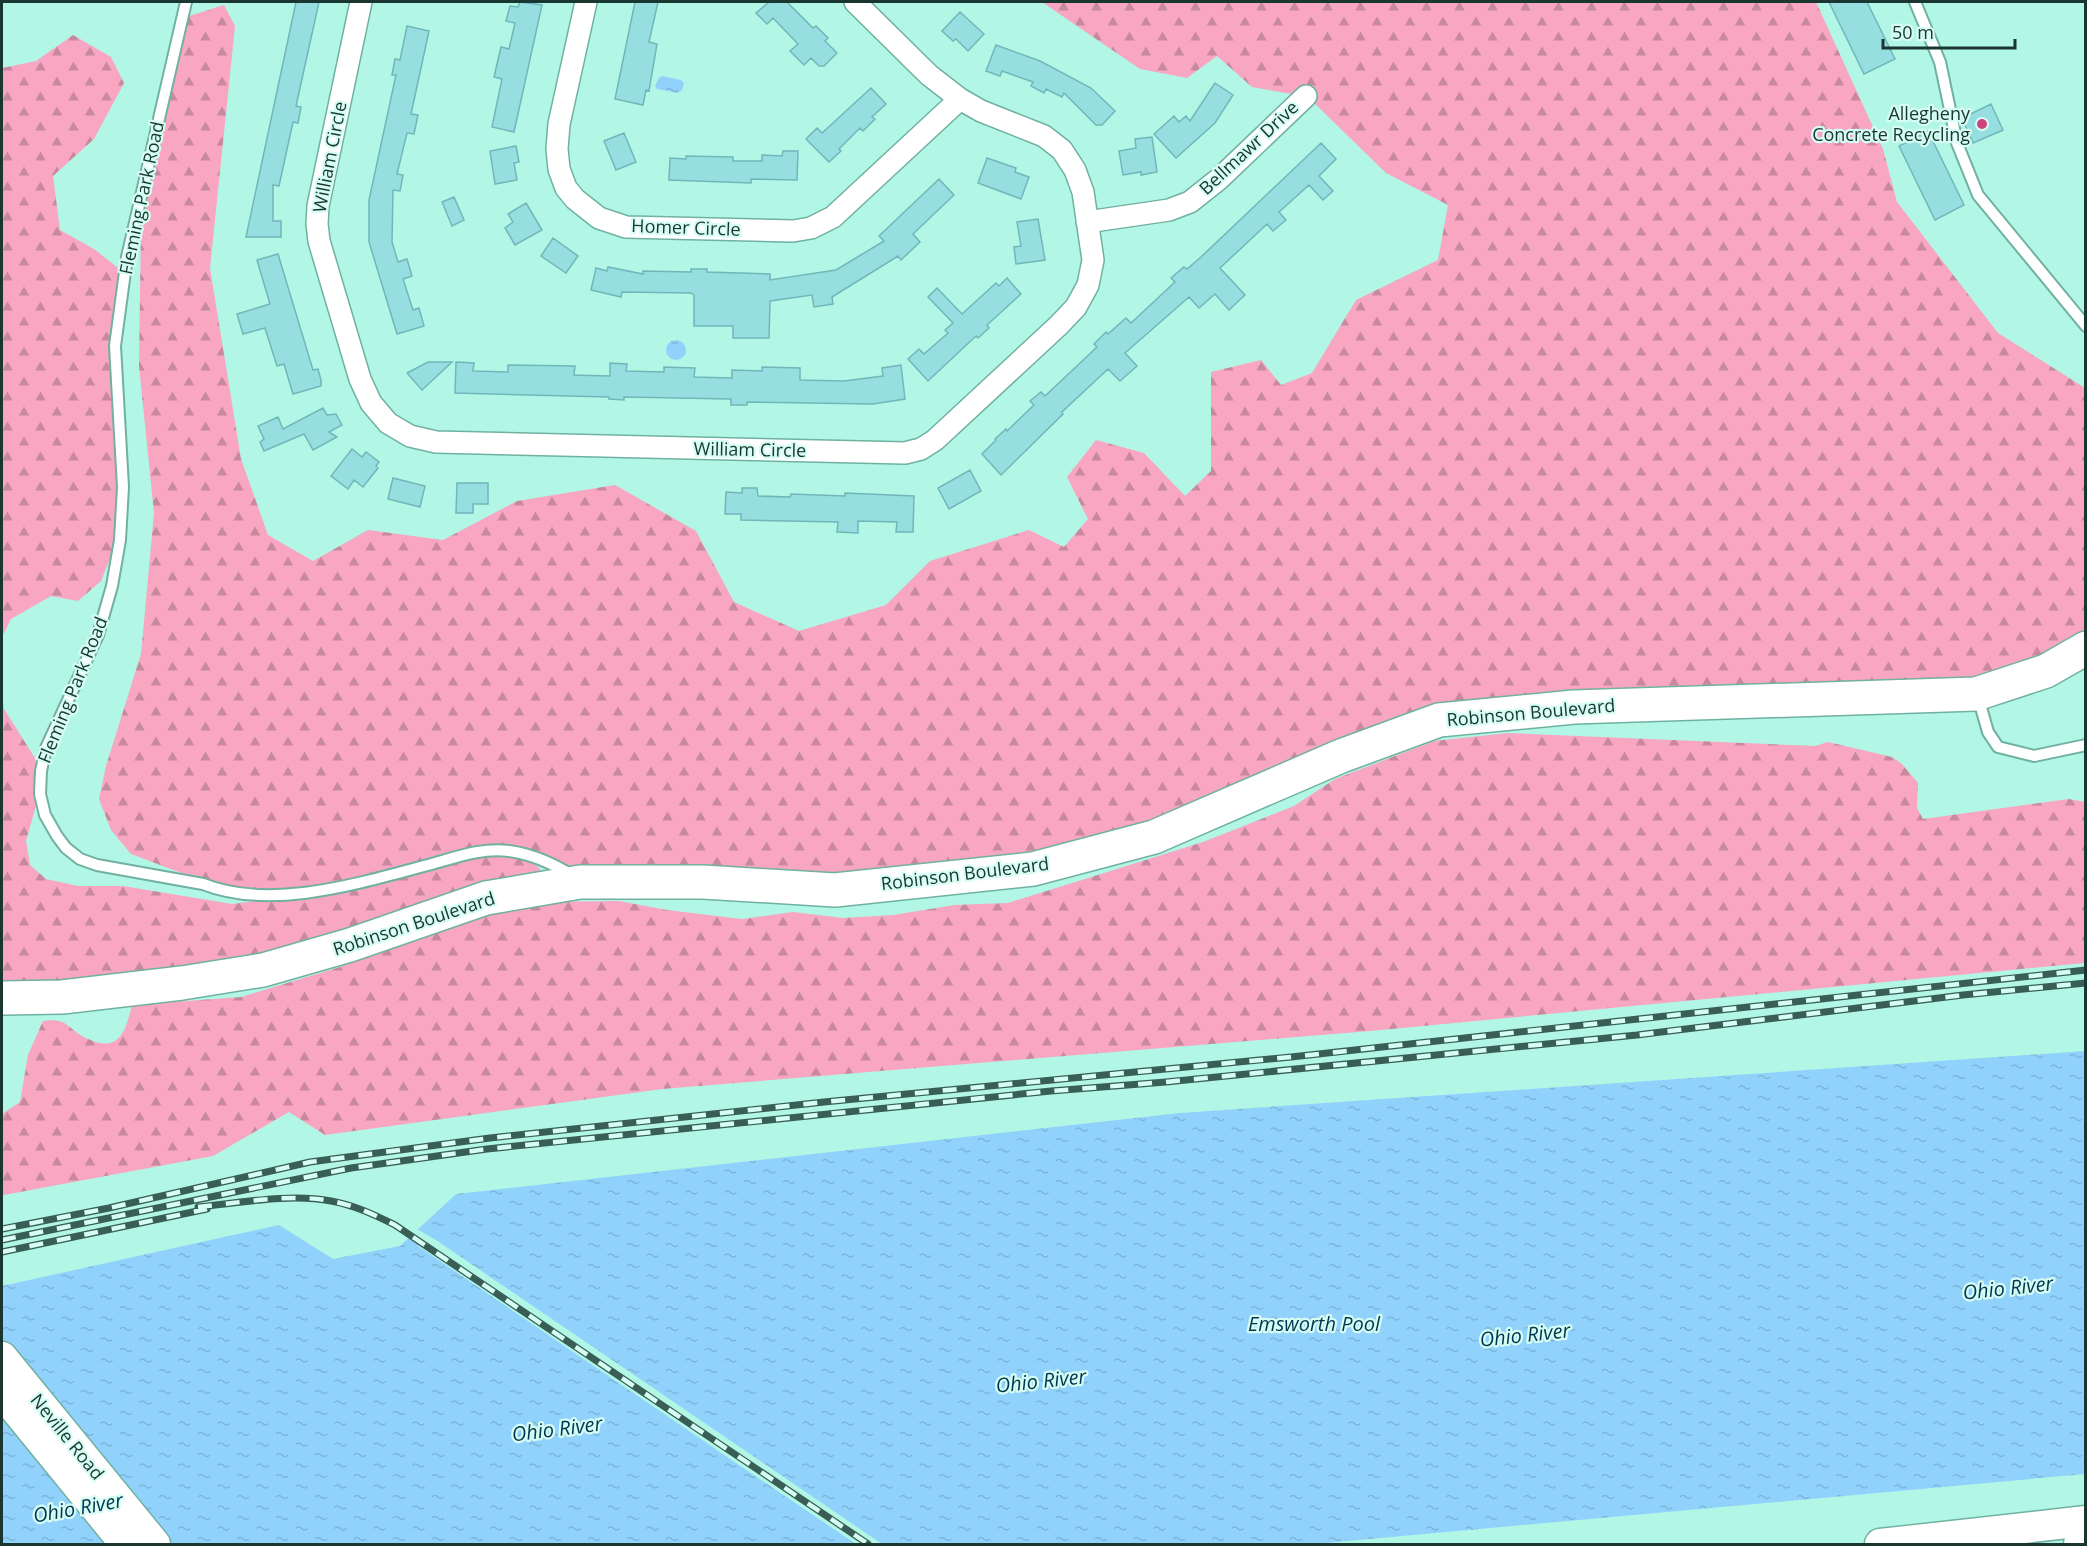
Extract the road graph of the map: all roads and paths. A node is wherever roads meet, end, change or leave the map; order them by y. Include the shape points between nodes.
1 (186, 2) edge
2 (361, 2) edge
3 (586, 2) edge
4 (855, 2) edge
5 (1916, 2) edge
6 (1306, 96) dead end
7 (960, 99) junction
8 (1087, 222) junction
9 (2085, 326) edge
10 (2085, 648) edge
11 (1977, 693) junction
12 (2085, 746) edge
13 (580, 882) junction
14 (2, 998) edge
15 (2, 1357) edge
16 (2, 1393) edge
17 (2085, 1521) edge
18 (2085, 1544) edge
19 (125, 1545) edge
20 (155, 1545) edge
21 (1880, 1545) edge
22 (2079, 1545) edge

1 - 13 lane, Fleming Park Road via 127,257 115,346 123,487 120,540 98,635 46,748 40,794 45,815 66,848 80,859 246,894 344,888 488,851 530,856 562,869
2 - 8 street, William Circle via 317,224 370,403 388,423 410,436 436,442 888,453 921,449 1076,307 1088,285 1093,260
3 - 7 street, Homer Circle via 559,124 559,169 566,188 586,209 613,224 643,229 811,228 850,202
4 - 7 street, William Circle
5 - 9 lane via 1940,62 1957,143 1978,195
6 - 8 street, Bellmawr Drive via 1190,202 1169,210
7 - 8 street, William Circle via 1044,136 1062,150 1083,192
10 - 11 main road, Robinson Boulevard via 2046,671
11 - 12 lane via 1988,732 1998,747 2034,756
11 - 13 main road, Robinson Boulevard via 1574,707 1438,720 1341,756 1154,837 1033,870 835,890 703,882
13 - 14 main road, Robinson Boulevard via 486,898 263,970 62,997
15 - 20 main road, Neville Road
16 - 19 main road, Neville Road
17 - 21 main road
18 - 22 main road

